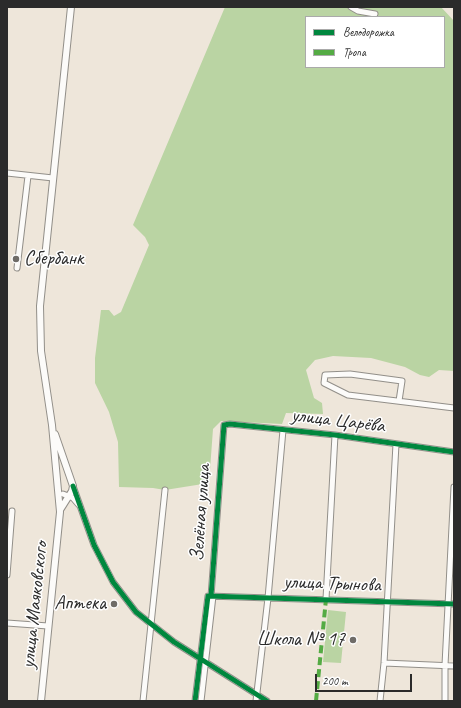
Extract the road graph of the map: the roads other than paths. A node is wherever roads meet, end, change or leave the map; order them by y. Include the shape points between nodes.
1 (71, 7) edge
2 (351, 7) edge
3 (375, 14) dead end
4 (7, 174) edge
5 (28, 176) junction
6 (53, 178) junction
7 (17, 268) dead end
8 (399, 401) junction
9 (454, 408) edge
10 (52, 425) junction
11 (283, 430) junction
12 (223, 432) joint
13 (335, 435) junction
14 (396, 444) junction
15 (454, 452) edge
16 (73, 485) junction
17 (454, 487) edge
18 (165, 490) dead end
19 (64, 492) junction
20 (80, 507) junction
21 (12, 511) dead end
22 (60, 512) junction
23 (453, 519) edge
24 (452, 549) edge
25 (7, 575) edge
26 (211, 596) junction
27 (268, 598) junction
28 (326, 599) junction
29 (387, 601) junction
30 (451, 604) edge
31 (7, 623) edge
32 (48, 626) junction
33 (151, 626) junction
34 (201, 660) junction
35 (206, 663) junction
36 (384, 663) junction
37 (445, 665) junction
38 (454, 666) edge
39 (257, 695) junction
40 (41, 701) edge
41 (144, 701) edge
42 (196, 701) edge
43 (201, 701) edge
44 (256, 701) edge
45 (267, 701) edge
46 (380, 701) edge
47 (445, 701) edge

1 - 6 main road
2 - 3 street
4 - 5 street
5 - 6 street
5 - 7 street
6 - 10 main road via 40,317 43,374
8 - 8 street via 348,395 324,383 325,375 350,374 402,381
8 - 9 street
10 - 16 main road
10 - 19 main road
11 - 12 street, улица Царёва via 230,424 224,425
11 - 13 street, улица Царёва
11 - 27 street
12 - 26 street, Зелёная улица
13 - 14 street, улица Царёва
13 - 28 street
14 - 15 street, улица Царёва
14 - 29 street
16 - 19 main road
16 - 19 main road via 65,481 61,483
16 - 20 street
17 - 23 street
18 - 33 street
19 - 20 street
19 - 22 main road, улица Маяковского
19 - 22 main road, улица Маяковского
20 - 33 street via 94,545 113,582 136,612
21 - 25 street
22 - 32 main road, улица Маяковского
23 - 24 street
24 - 30 street
26 - 27 street, улица Трынова
26 - 34 street, Зелёная улица
26 - 35 street, Зелёная улица
27 - 28 street, улица Трынова
27 - 39 street
28 - 29 street, улица Трынова
29 - 30 street, улица Трынова
29 - 36 street
30 - 37 street
31 - 32 street
32 - 40 main road, улица Маяковского
33 - 34 street
33 - 41 street
34 - 35 street
34 - 42 street, Зелёная улица
35 - 39 street
35 - 43 street, Зелёная улица
36 - 37 street
36 - 46 street
37 - 38 street
37 - 47 street
39 - 44 street
39 - 45 street

